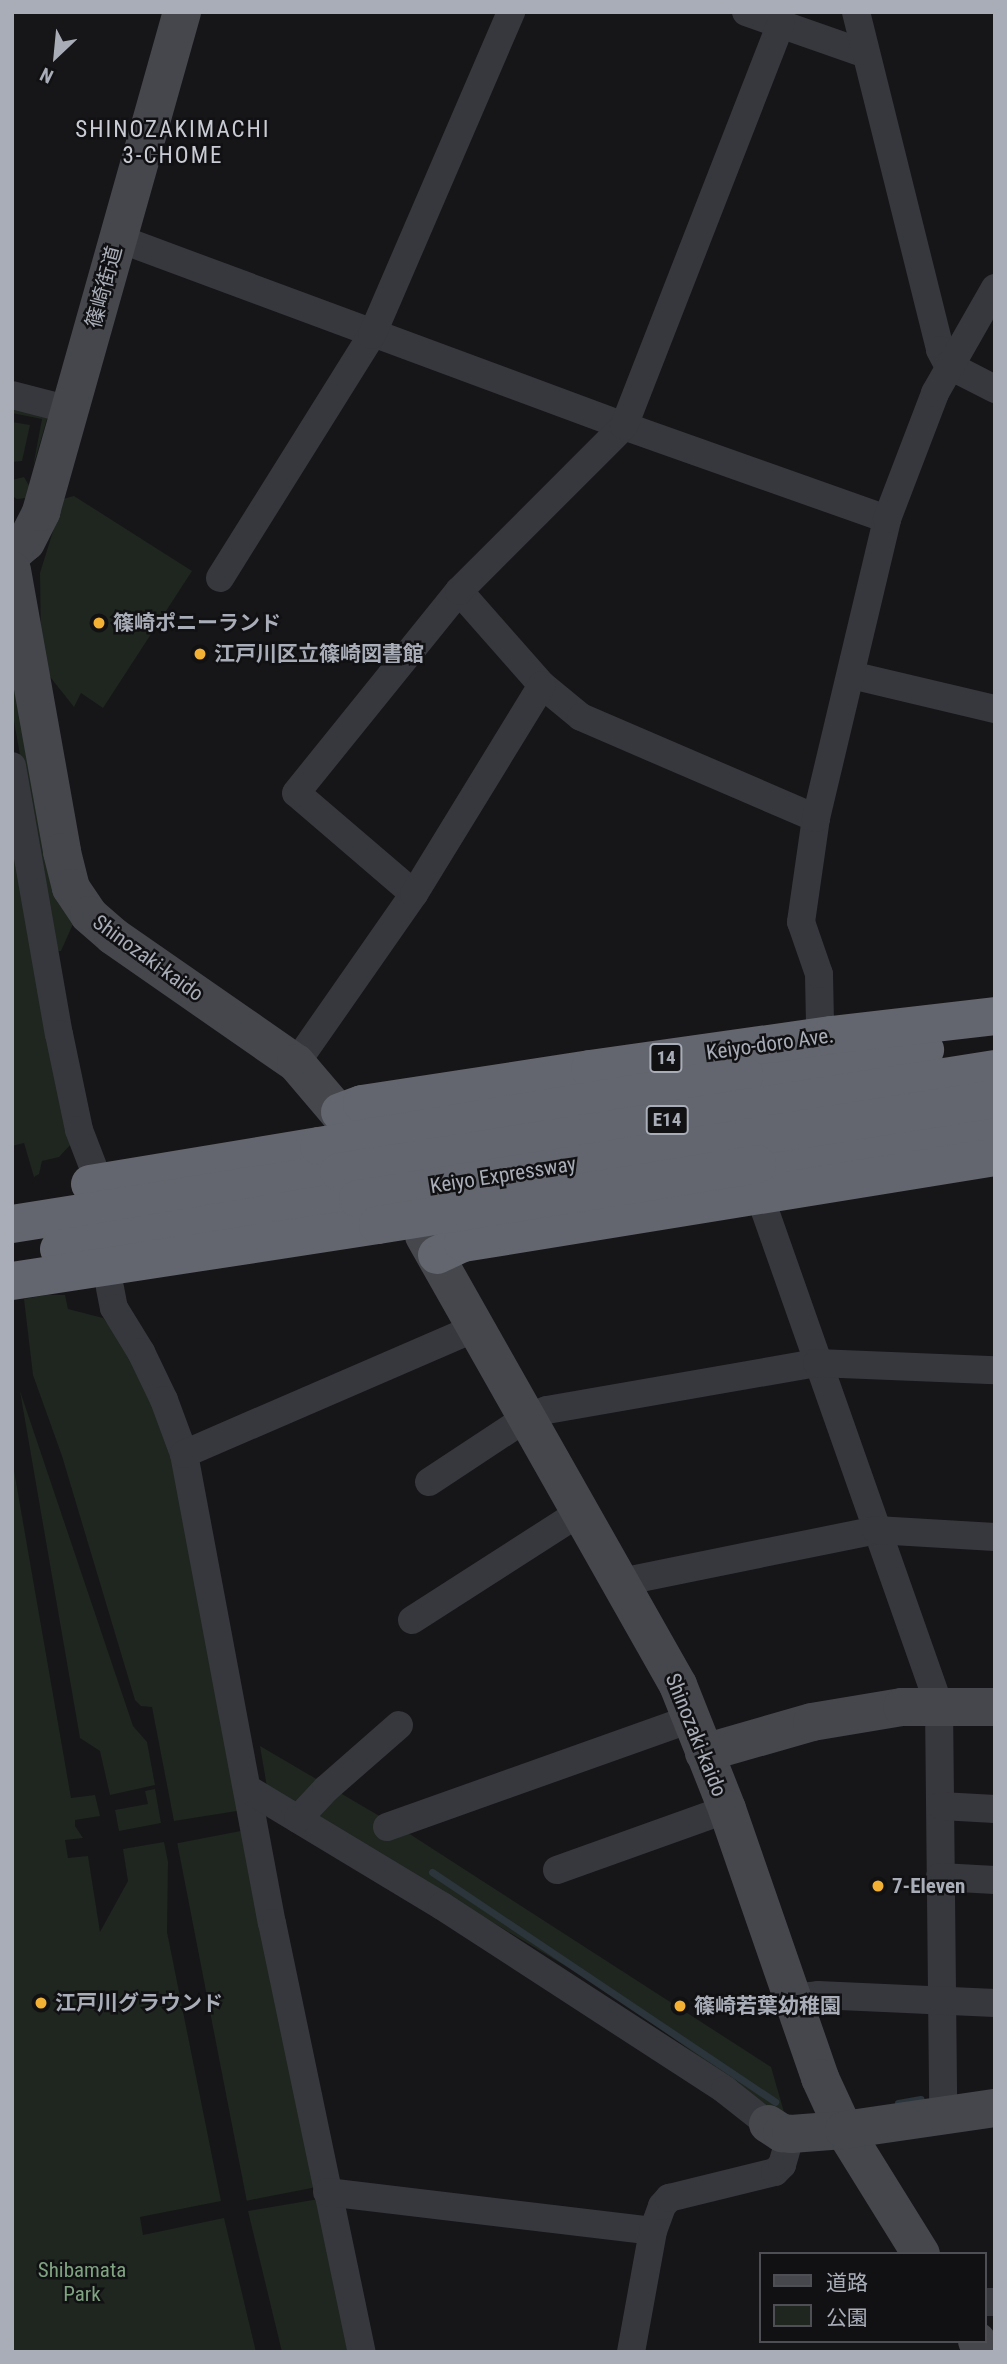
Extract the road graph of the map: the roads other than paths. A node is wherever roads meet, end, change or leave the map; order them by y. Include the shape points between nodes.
1 (183, 12) edge
2 (511, 12) edge
3 (746, 12) edge
4 (856, 12) edge
5 (781, 24) junction
6 (866, 54) junction
7 (117, 238) junction
8 (995, 288) edge
9 (372, 334) junction
10 (948, 365) junction
11 (995, 389) edge
12 (12, 395) edge
13 (70, 410) junction
14 (624, 426) junction
15 (887, 519) junction
16 (12, 554) edge
17 (12, 570) edge
18 (220, 578) dead end
19 (459, 591) junction
20 (851, 675) junction
21 (542, 685) junction
22 (995, 709) edge
23 (12, 766) edge
24 (816, 818) junction
25 (414, 894) junction
26 (995, 1016) edge
27 (995, 1042) edge
28 (816, 1043) junction
29 (296, 1063) junction
30 (995, 1069) edge
31 (995, 1099) edge
32 (995, 1127) edge
33 (995, 1157) edge
34 (347, 1163) junction
35 (93, 1167) dead end
36 (772, 1183) junction
37 (25, 1238) edge
38 (431, 1246) joint
39 (110, 1288) dead end
40 (475, 1328) junction
41 (817, 1363) junction
42 (995, 1370) edge
43 (526, 1418) junction
44 (184, 1454) junction
45 (429, 1482) dead end
46 (580, 1512) junction
47 (876, 1530) junction
48 (995, 1537) edge
49 (621, 1582) junction
50 (412, 1620) dead end
51 (939, 1705) junction
52 (995, 1707) edge
53 (399, 1726) dead end
54 (699, 1736) junction
55 (248, 1789) junction
56 (941, 1806) junction
57 (727, 1809) junction
58 (995, 1810) edge
59 (298, 1819) junction
60 (387, 1827) dead end
61 (557, 1870) dead end
62 (940, 1877) junction
63 (995, 1880) edge
64 (791, 1998) junction
65 (941, 2000) junction
66 (995, 2003) edge
67 (995, 2108) edge
68 (943, 2115) junction
69 (779, 2129) junction
70 (844, 2130) junction
71 (327, 2192) junction
72 (653, 2231) junction
73 (920, 2252) edge
74 (362, 2352) edge
75 (631, 2352) edge

1 - 7 main road, 篠崎街道
2 - 9 street
3 - 5 street
4 - 6 street
5 - 6 street
5 - 14 street
6 - 10 street via 940,350
7 - 9 street
7 - 13 main road, 篠崎街道
8 - 10 street
9 - 14 street
9 - 18 street
10 - 11 street
10 - 15 street
12 - 13 street
13 - 16 main road, 篠崎街道 via 41,512 26,542
14 - 15 street
14 - 19 street
15 - 20 street
17 - 29 main road, Shinozaki-kaido via 71,888 89,915 113,936
19 - 21 street
19 - 25 street via 296,793
20 - 22 street
20 - 24 street
21 - 24 street via 581,717
21 - 25 street
23 - 35 street via 65,1061 79,1130
24 - 28 street via 801,922 819,974
25 - 29 street
26 - 28 highway, Keiyo-doro Ave. / 14
27 - 34 highway, E14, bridge via 744,1076
28 - 34 highway, Keiyo-doro Ave. / 14 via 362,1104
29 - 34 main road, Shinozaki-kaido
30 - 34 highway, Keiyo Expressway / E14, bridge
31 - 34 highway, Keiyo Expressway / E14, bridge
32 - 36 highway, E14
33 - 36 highway
34 - 36 highway, E14, bridge
34 - 37 highway, E14
34 - 37 highway, E14
36 - 38 highway
36 - 41 street
38 - 40 main road, Shinozaki-kaido
39 - 44 street via 114,1308 164,1400
40 - 43 main road, Shinozaki-kaido
40 - 44 street
41 - 42 street
41 - 43 street via 547,1410
41 - 47 street
43 - 45 street
43 - 46 main road, Shinozaki-kaido
44 - 55 street
46 - 49 main road, Shinozaki-kaido
46 - 50 street
47 - 48 street
47 - 49 street
47 - 51 street
49 - 54 main road, Shinozaki-kaido via 678,1685
51 - 52 main road
51 - 54 main road
51 - 56 street
53 - 59 street
54 - 57 main road, Shinozaki-kaido
54 - 60 street
55 - 59 street
55 - 71 street
56 - 58 street
56 - 62 street
57 - 61 street
57 - 64 main road, Shinozaki-kaido
59 - 69 street via 442,1906
62 - 63 street
62 - 65 street
64 - 65 street
64 - 70 main road, Shinozaki-kaido
65 - 66 street
65 - 68 street
67 - 68 main road
68 - 70 main road
69 - 70 main road
69 - 72 street via 782,2165 775,2172 669,2198
70 - 73 main road, Shinozaki-kaido
71 - 72 street
71 - 74 street
72 - 75 street

